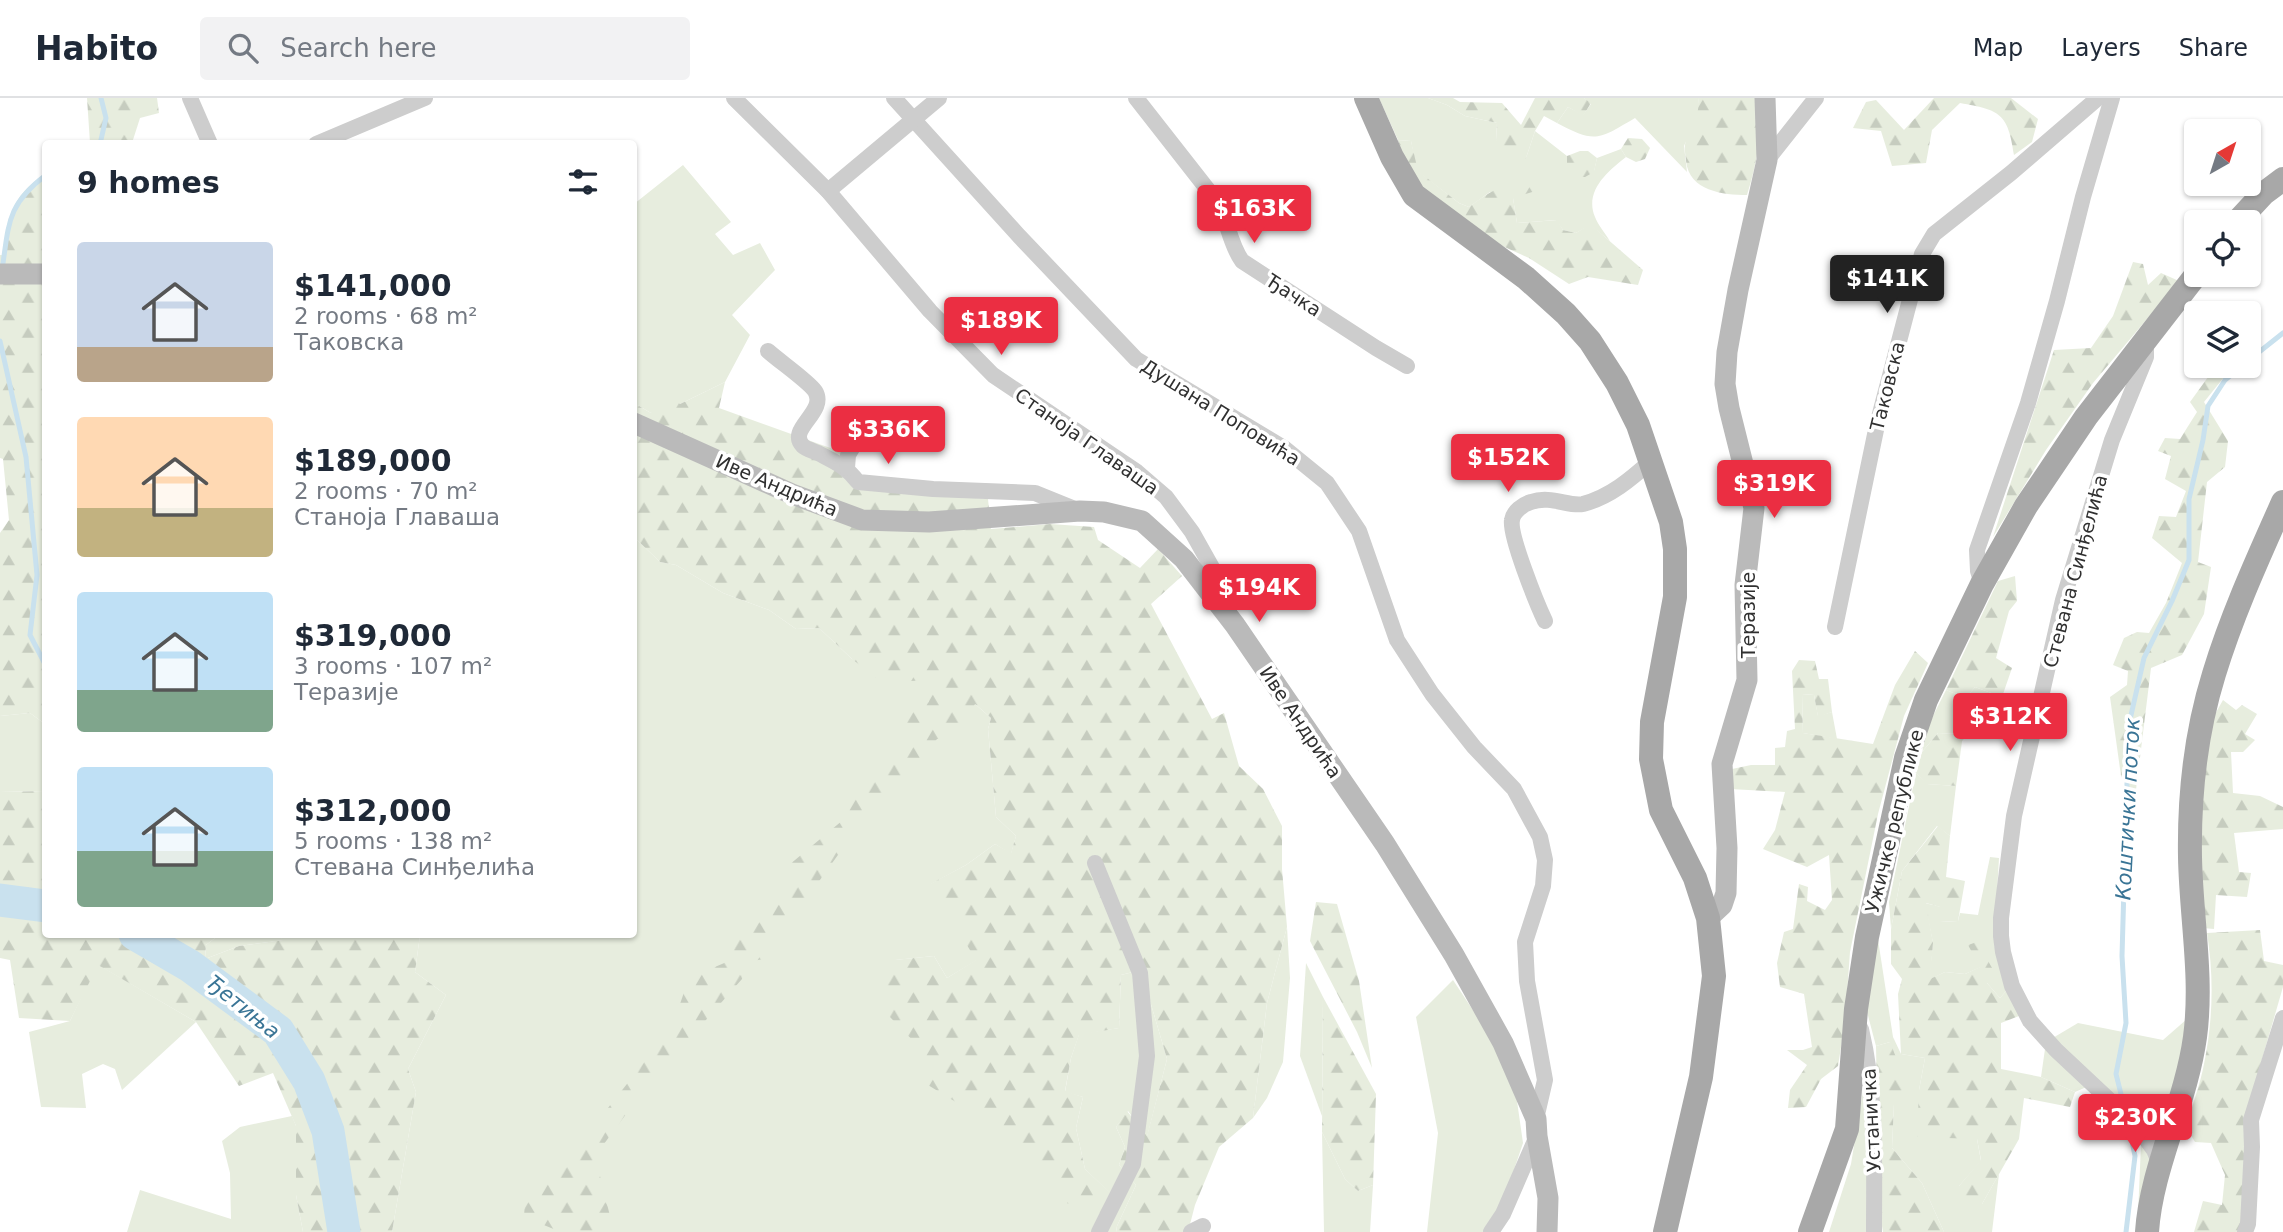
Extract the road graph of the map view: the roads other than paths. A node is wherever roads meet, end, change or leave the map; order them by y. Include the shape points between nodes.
1 (190, 98) edge
2 (425, 98) edge
3 (734, 98) edge
4 (894, 98) edge
5 (939, 98) edge
6 (1136, 98) edge
7 (1366, 98) edge
8 (1765, 98) edge
9 (1816, 98) edge
10 (2098, 98) edge
11 (2112, 98) edge
12 (913, 120) junction
13 (208, 140) edge
14 (325, 140) edge
15 (1767, 160) junction
16 (2283, 180) edge
17 (828, 191) junction
18 (2249, 210) edge
19 (7, 274) edge
20 (42, 274) edge
21 (2187, 287) edge
22 (2144, 342) junction
23 (768, 352) dead end
24 (1406, 366) dead end
25 (637, 424) edge
26 (866, 425) dead end
27 (1651, 461) junction
28 (847, 468) junction
29 (2283, 502) edge
30 (1080, 511) junction
31 (2283, 533) edge
32 (2262, 549) junction
33 (1982, 584) junction
34 (1545, 621) dead end
35 (1235, 625) junction
36 (1835, 627) dead end
37 (1095, 863) dead end
38 (1708, 918) junction
39 (1856, 1009) junction
40 (2283, 1018) edge
41 (1536, 1128) junction
42 (2161, 1166) junction
43 (1099, 1232) edge
44 (1491, 1232) edge
45 (1548, 1232) edge
46 (1665, 1232) edge
47 (1810, 1232) edge
48 (1874, 1232) edge
49 (2147, 1232) edge
50 (2245, 1232) edge

1 - 13 street
2 - 14 street
3 - 17 street, Станоја Главаша
4 - 12 street, Душана Поповића
5 - 12 street
6 - 24 street, Ђачка via 1219,204 1242,261
7 - 27 main road via 1414,195 1526,278 1590,341 1629,404
8 - 15 street, Теразије
9 - 15 street
10 - 36 street, Таковска via 1934,234 1922,254 1877,425
11 - 33 street via 2028,403 1977,550
12 - 17 street
12 - 41 street, Душана Поповића via 1136,359 1284,448 1327,483 1359,531 1397,640 1432,694 1514,789 1540,837 1544,886 1525,942 1527,981 1545,1080
15 - 38 street, Теразије via 1727,352 1729,408 1754,508 1745,585 1747,680 1722,764 1728,884 1722,905
16 - 18 main road
17 - 35 street, Станоја Главаша via 930,311 993,374 1137,472 1166,497 1209,563
19 - 20 street
21 - 22 main road, Ужичке републике
22 - 33 main road, Ужичке републике via 2043,480
22 - 42 street, Стевана Синђелића via 2146,357 2112,440 2063,600 2014,816 2001,918 2007,969 2030,1021 2135,1124
23 - 28 street via 815,392 813,414 800,430 803,445
25 - 30 street, Иве Андрића via 862,520 929,522
26 - 28 street via 848,455
27 - 34 street via 1602,498 1580,505 1551,499 1531,502 1512,517 1513,536
27 - 38 main road via 1671,522 1676,556 1674,608 1652,722 1653,771 1661,810 1695,878
28 - 30 street via 858,482 1035,493
29 - 32 main road
30 - 35 street, Иве Андрића via 1142,521 1184,559
31 - 32 street
32 - 42 main road via 2213,675 2196,752 2190,857 2196,1034
33 - 39 main road, Ужичке републике via 1926,700 1906,758
35 - 41 street, Иве Андрића via 1385,844 1454,954 1503,1043
37 - 43 street via 1140,973 1147,1056 1133,1164
38 - 46 main road via 1714,976 1708,1034
39 - 47 main road, Ужичке републике via 1847,1129
39 - 48 street, Устаничка via 1868,1058 1875,1135
40 - 50 street via 2251,1120
41 - 44 street, Душана Поповића via 1503,1214
41 - 45 street, Иве Андрића via 1548,1198
42 - 49 main road

